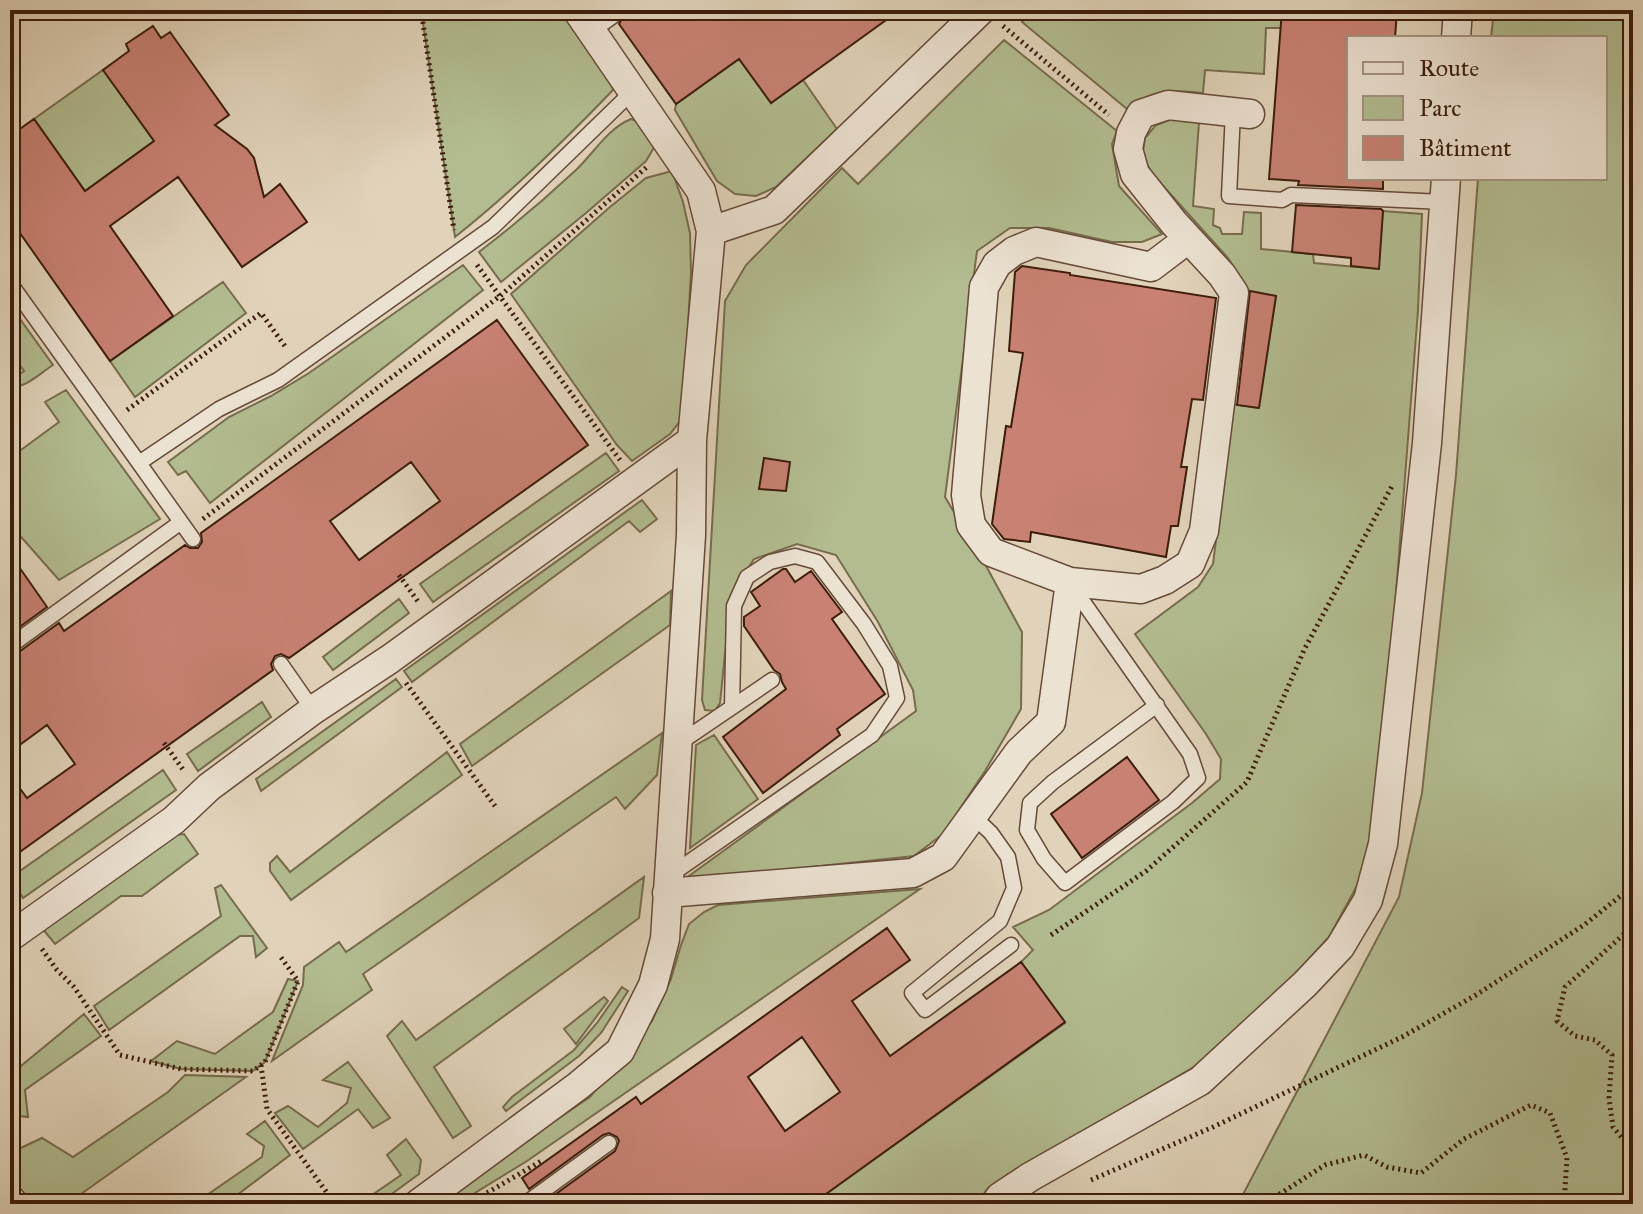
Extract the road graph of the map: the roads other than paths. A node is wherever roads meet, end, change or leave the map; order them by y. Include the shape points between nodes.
1 (981, 10) edge
2 (1458, 10) edge
3 (594, 19) edge
4 (1456, 36) edge
5 (634, 90) junction
6 (1241, 113) joint
7 (1445, 190) edge
8 (711, 231) junction
9 (1188, 239) junction
10 (10, 283) edge
11 (692, 440) junction
12 (139, 463) junction
13 (1070, 582) junction
14 (10, 646) edge
15 (281, 664) dead end
16 (772, 680) dead end
17 (1157, 705) dead end
18 (732, 707) junction
19 (313, 710) junction
20 (678, 744) junction
21 (972, 815) junction
22 (668, 884) junction
23 (10, 937) edge
24 (1011, 945) dead end
25 (609, 1143) dead end
26 (10, 1199) edge
27 (14, 1204) edge
28 (418, 1204) edge
29 (525, 1204) edge
30 (995, 1204) edge

1 - 8 street via 774,210
2 - 4 street
3 - 5 street
5 - 8 street via 701,191
5 - 12 lane via 493,227 278,380 219,409
6 - 7 lane via 1229,196 1282,200 1291,195
6 - 9 street via 1168,105 1141,114 1131,133 1128,149 1135,174
7 - 30 street via 1427,443 1383,844 1368,900 1340,947 1200,1081 1030,1177
8 - 11 street
9 - 13 street via 1234,293 1204,531 1190,564 1165,580 1141,589
9 - 13 street via 1151,267 1036,242 997,264 984,287 966,495 971,525 991,552
10 - 12 lane
11 - 19 street
11 - 20 street
12 - 14 lane via 187,531
13 - 17 lane via 1150,696 1159,708 1190,754 1198,778 1065,883 1027,830 1030,803 1053,782 1146,714
13 - 21 street via 1051,722 1019,752
15 - 19 lane
16 - 18 lane
18 - 20 lane
18 - 22 lane via 734,606 747,577 770,562 795,556 817,562 890,666 897,698 872,735
19 - 23 street via 209,787 174,820
20 - 22 street
21 - 22 street via 943,857 913,873
21 - 24 lane via 1008,857 1014,888 1000,921 912,993 925,1010
22 - 28 street via 665,939 653,985 620,1051
25 - 29 lane
26 - 27 street

